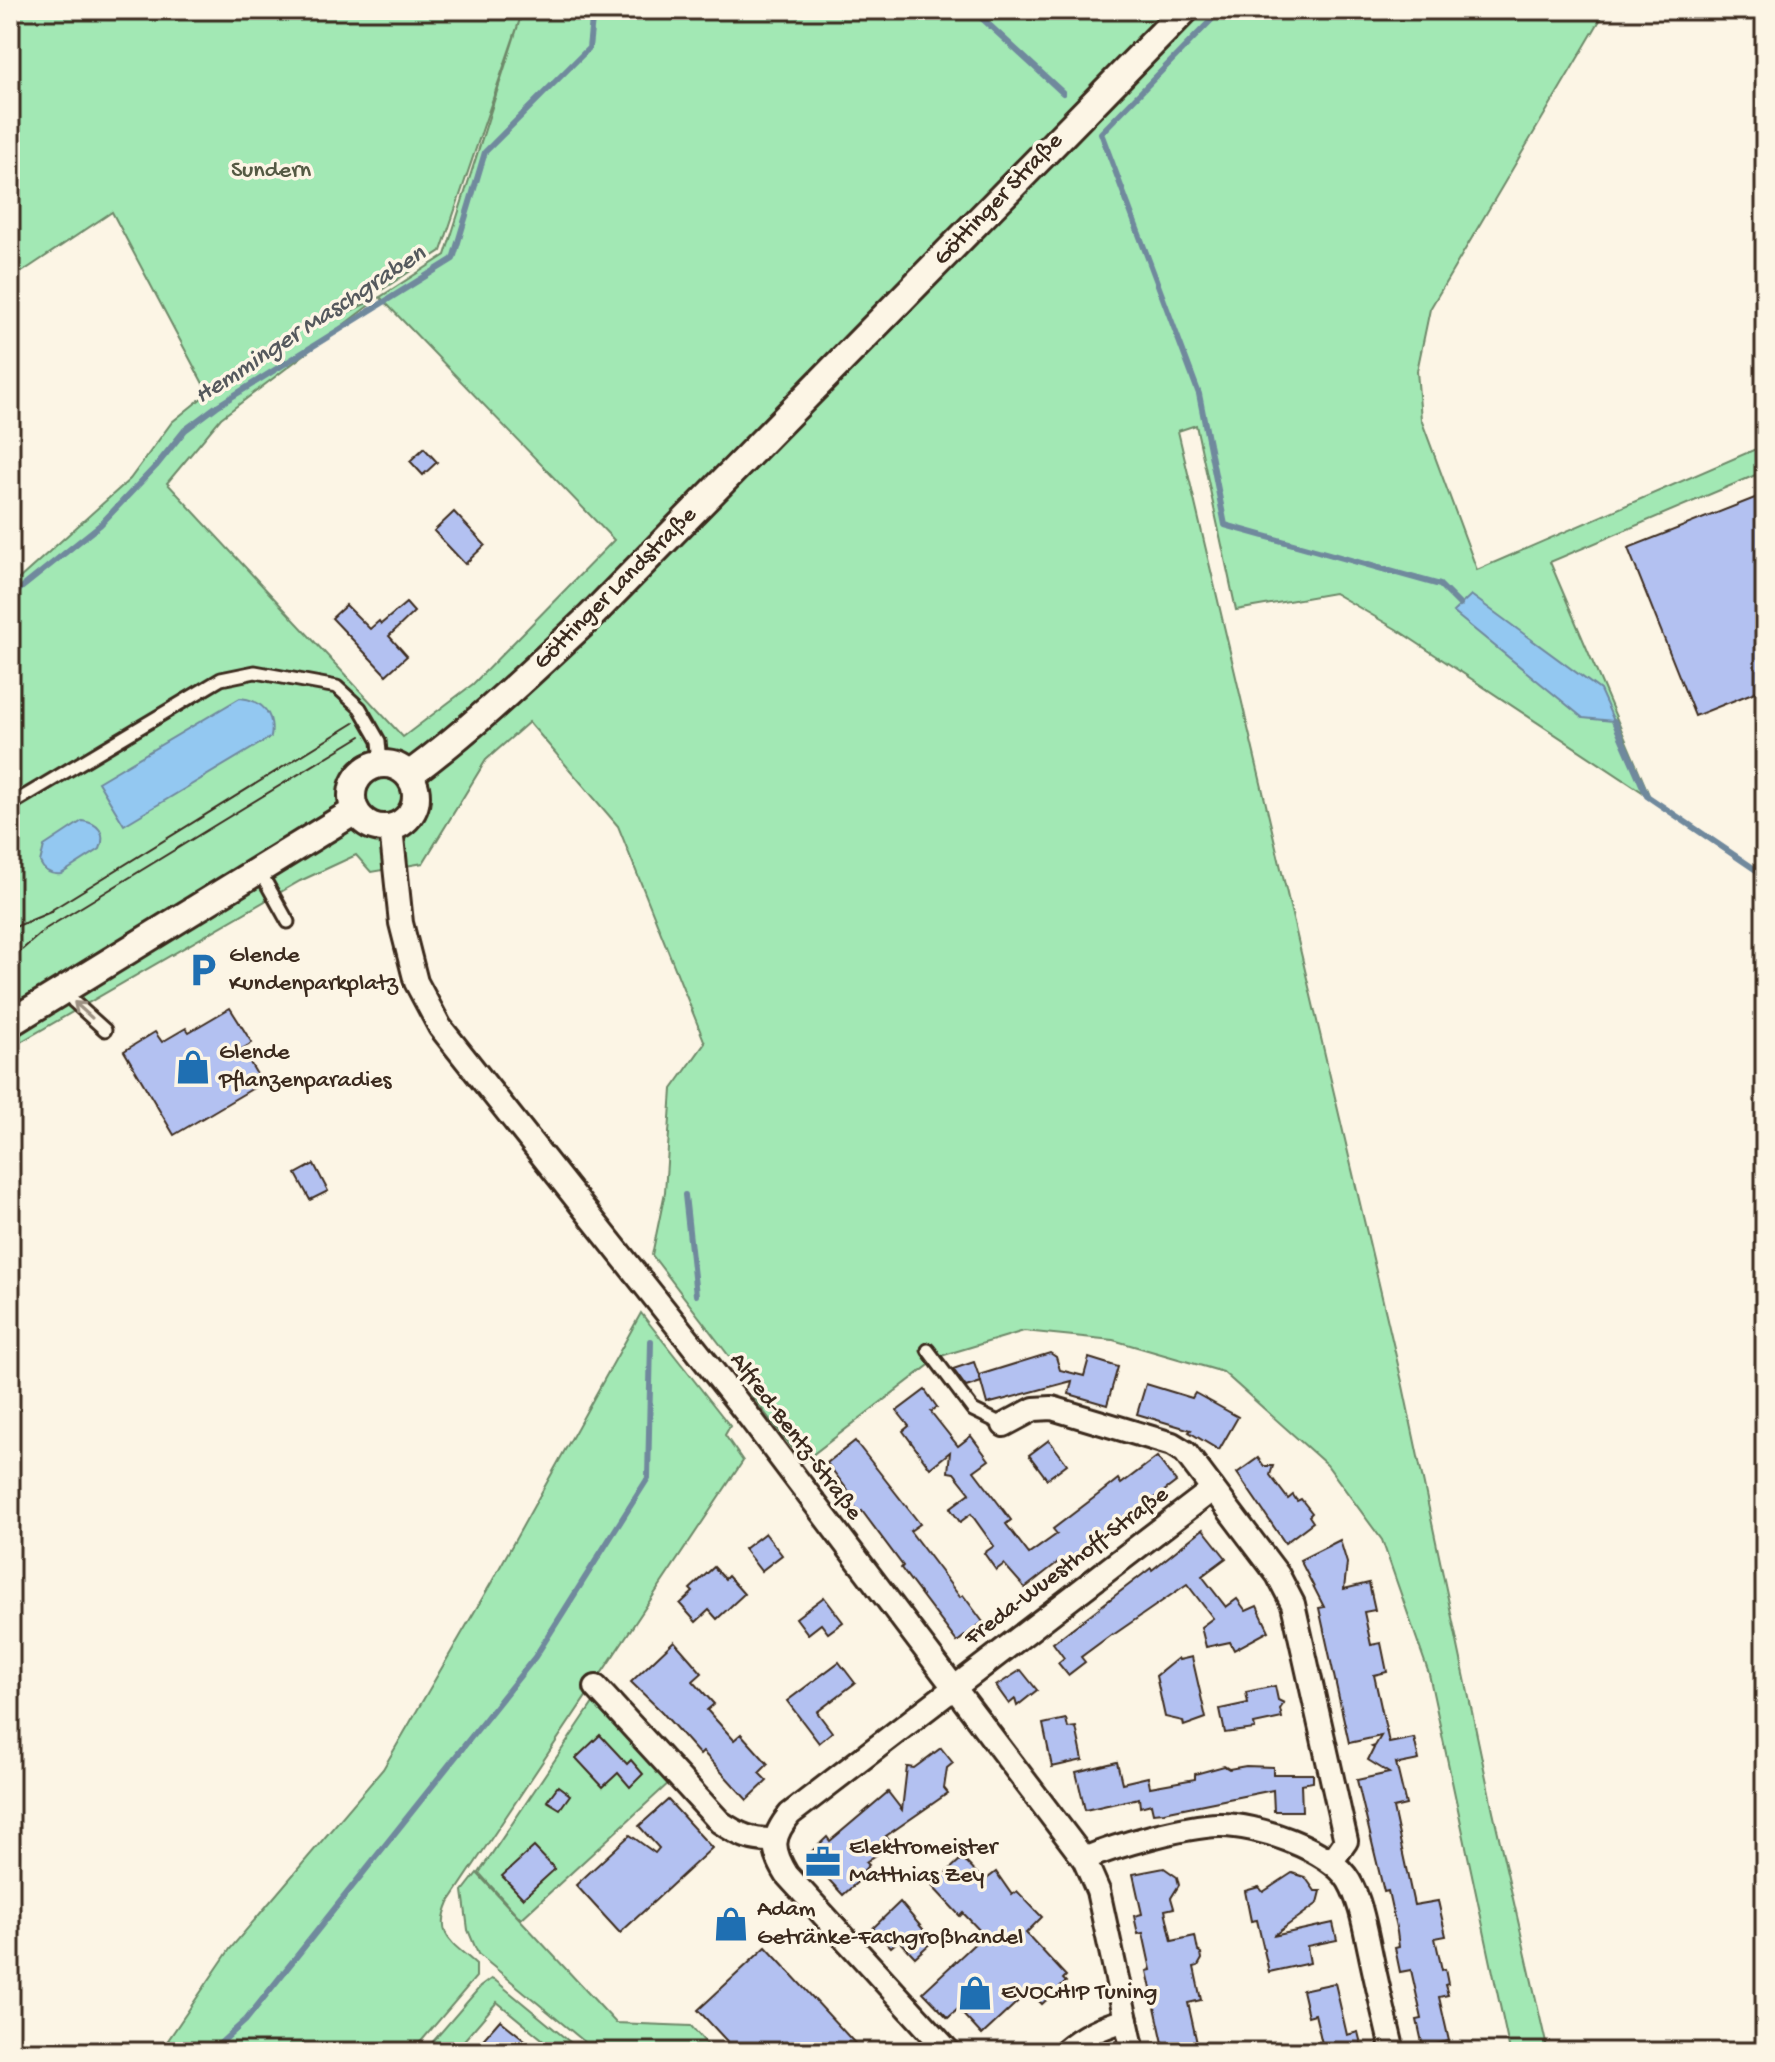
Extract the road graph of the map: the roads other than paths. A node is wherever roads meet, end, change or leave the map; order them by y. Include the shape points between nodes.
1 (1185, 10) edge
2 (813, 391) joint
3 (381, 764) junction
4 (409, 775) junction
5 (10, 805) edge
6 (355, 811) junction
7 (391, 828) junction
8 (258, 869) junction
9 (288, 922) dead end
10 (64, 988) junction
11 (10, 1023) edge
12 (105, 1030) dead end
13 (928, 1350) dead end
14 (1004, 1425) joint
15 (1213, 1489) junction
16 (596, 1687) dead end
17 (953, 1687) junction
18 (774, 1840) junction
19 (1084, 1859) junction
20 (1332, 1861) junction
21 (1126, 2020) junction
22 (949, 2052) edge
23 (1064, 2052) edge
24 (1133, 2052) edge
25 (1393, 2052) edge

1 - 2 street, Göttinger Straße
2 - 4 street, Göttinger Landstraße via 590,617 496,706
3 - 4 street
3 - 5 lane via 379,741 360,708 337,687 255,672 221,679
3 - 6 street via 370,766 355,780
4 - 7 street via 415,786 413,812
6 - 7 street via 367,824
6 - 8 street
7 - 17 street, Alfred-Bentz-Straße via 401,923 416,982 440,1027 751,1419
8 - 9 lane
8 - 10 street
10 - 11 street
12 -> 10 lane
13 - 14 lane via 973,1410
14 - 15 street via 1034,1409 1052,1408 1172,1444 1185,1452
15 - 17 street, Freda-Wuesthoff-Straße
15 - 20 street via 1278,1575 1293,1604 1346,1841
16 - 18 street via 720,1822 741,1837
17 - 18 street, Freda-Wuesthoff-Straße via 790,1814
17 - 19 street, Alfred-Bentz-Straße
18 - 22 street via 787,1875
19 - 20 street via 1112,1847 1219,1825 1307,1847
19 - 21 street, Alfred-Bentz-Straße via 1098,1891
20 - 25 street via 1349,1881 1360,1907
21 - 23 street via 1078,2039
21 - 24 street, Alfred-Bentz-Straße

